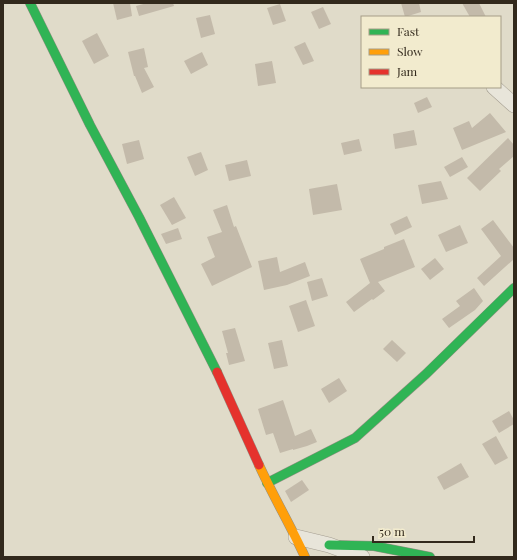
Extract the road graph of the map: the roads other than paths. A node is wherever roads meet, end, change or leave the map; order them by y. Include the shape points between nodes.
1 (30, 3) edge
2 (495, 88) edge
3 (514, 105) edge
4 (514, 288) edge
5 (266, 483) junction
6 (296, 537) junction
7 (329, 545) junction
8 (304, 557) edge
9 (362, 557) edge
10 (430, 557) edge

1 - 5 street via 217,372
2 - 3 street
4 - 5 street via 426,374 355,438
5 - 6 street
6 - 7 street
6 - 8 street
7 - 9 street
7 - 10 street via 374,546

